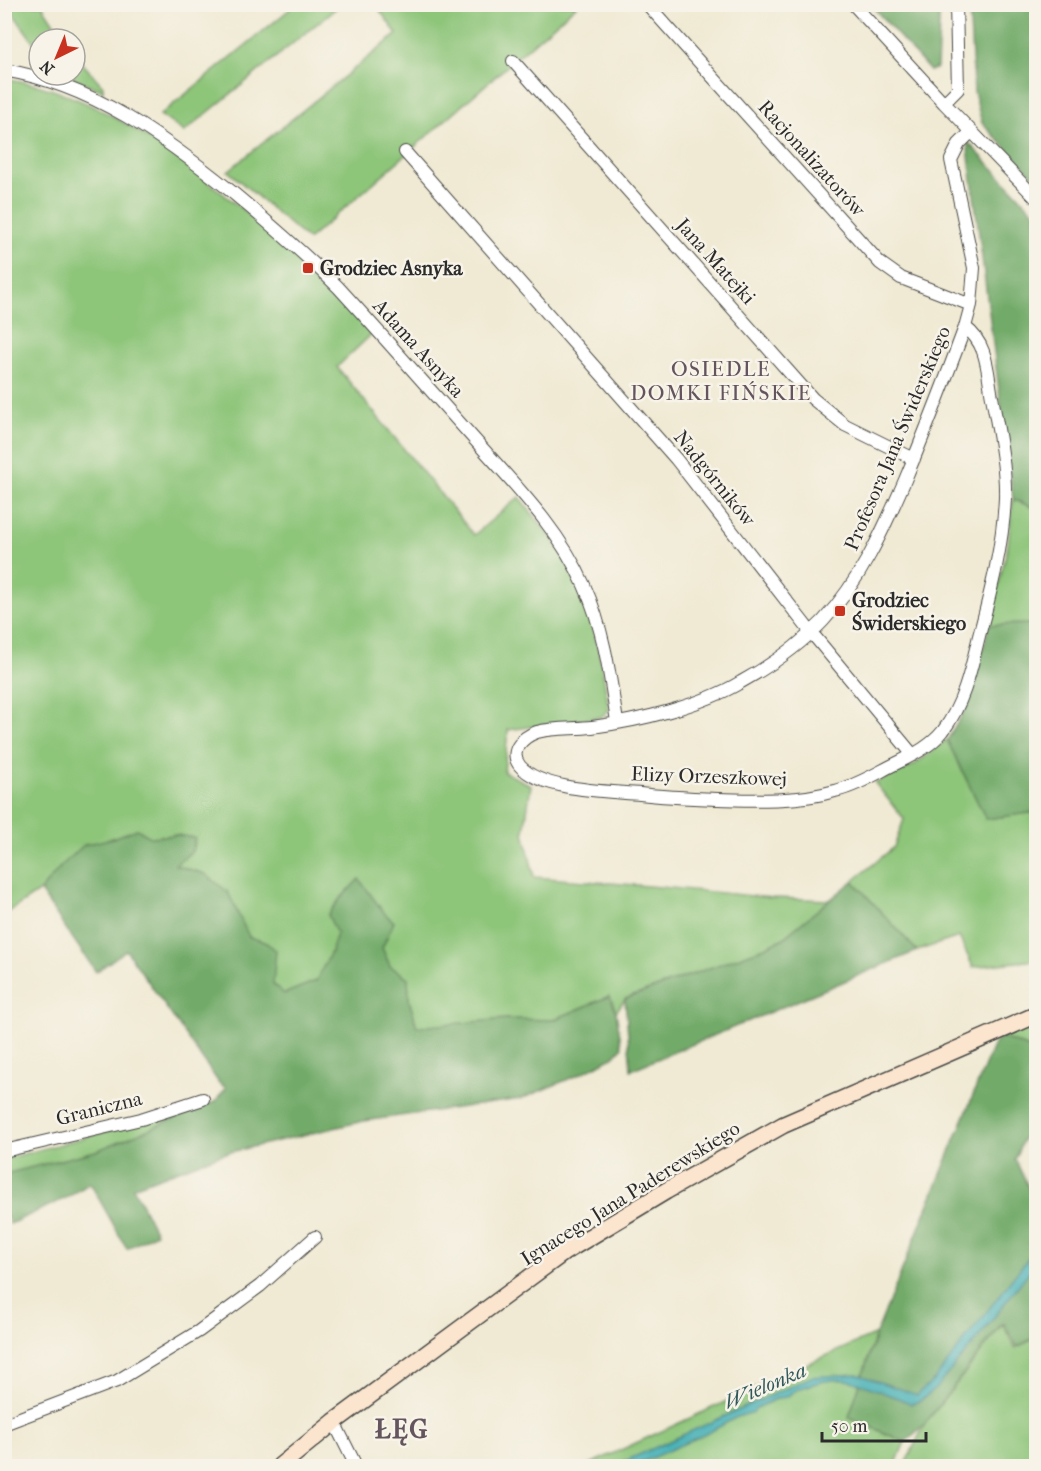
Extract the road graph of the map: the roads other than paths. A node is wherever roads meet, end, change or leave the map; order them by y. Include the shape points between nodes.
1 (647, 4) edge
2 (854, 4) edge
3 (956, 4) edge
4 (513, 61) dead end
5 (4, 70) edge
6 (944, 103) junction
7 (971, 132) junction
8 (405, 152) dead end
9 (1036, 198) edge
10 (971, 305) junction
11 (965, 327) junction
12 (914, 459) junction
13 (811, 633) junction
14 (618, 722) junction
15 (515, 754) joint
16 (913, 755) junction
17 (1036, 1015) edge
18 (203, 1099) dead end
19 (4, 1151) edge
20 (315, 1237) dead end
21 (334, 1422) junction
22 (4, 1424) edge
23 (280, 1467) edge
24 (356, 1467) edge

1 - 10 street, Racjonalizatorów via 880,263 901,278
2 - 6 street
3 - 6 street via 958,89
4 - 12 street, Jana Matejki via 813,399 845,425
5 - 14 street, Adama Asnyka via 89,96 142,125 245,203 338,287 556,535 598,618
6 - 7 street
7 - 9 street
7 - 10 street via 951,160 974,268
8 - 13 street, Nadgórników via 676,459
10 - 11 street, Profesora Jana Świderskiego
11 - 12 street, Profesora Jana Świderskiego
11 - 16 street, Elizy Orzeszkowej via 984,350 1002,454 1005,496 1000,543 994,582 964,695 943,731
12 - 13 street, Profesora Jana Świderskiego via 861,572
13 - 14 street, Profesora Jana Świderskiego via 740,684 647,717
13 - 16 street, Nadgórników
14 - 15 street, Profesora Jana Świderskiego via 536,732 519,744
15 - 16 street, Elizy Orzeszkowej via 518,764 531,776 550,784 660,796 750,800 796,799 838,791
17 - 21 street, Ignacego Jana Paderewskiego via 783,1125 666,1191 563,1253
18 - 19 street, Graniczna via 141,1119
20 - 22 street via 260,1286 199,1332 117,1381
21 - 23 street, Ignacego Jana Paderewskiego
21 - 24 street

